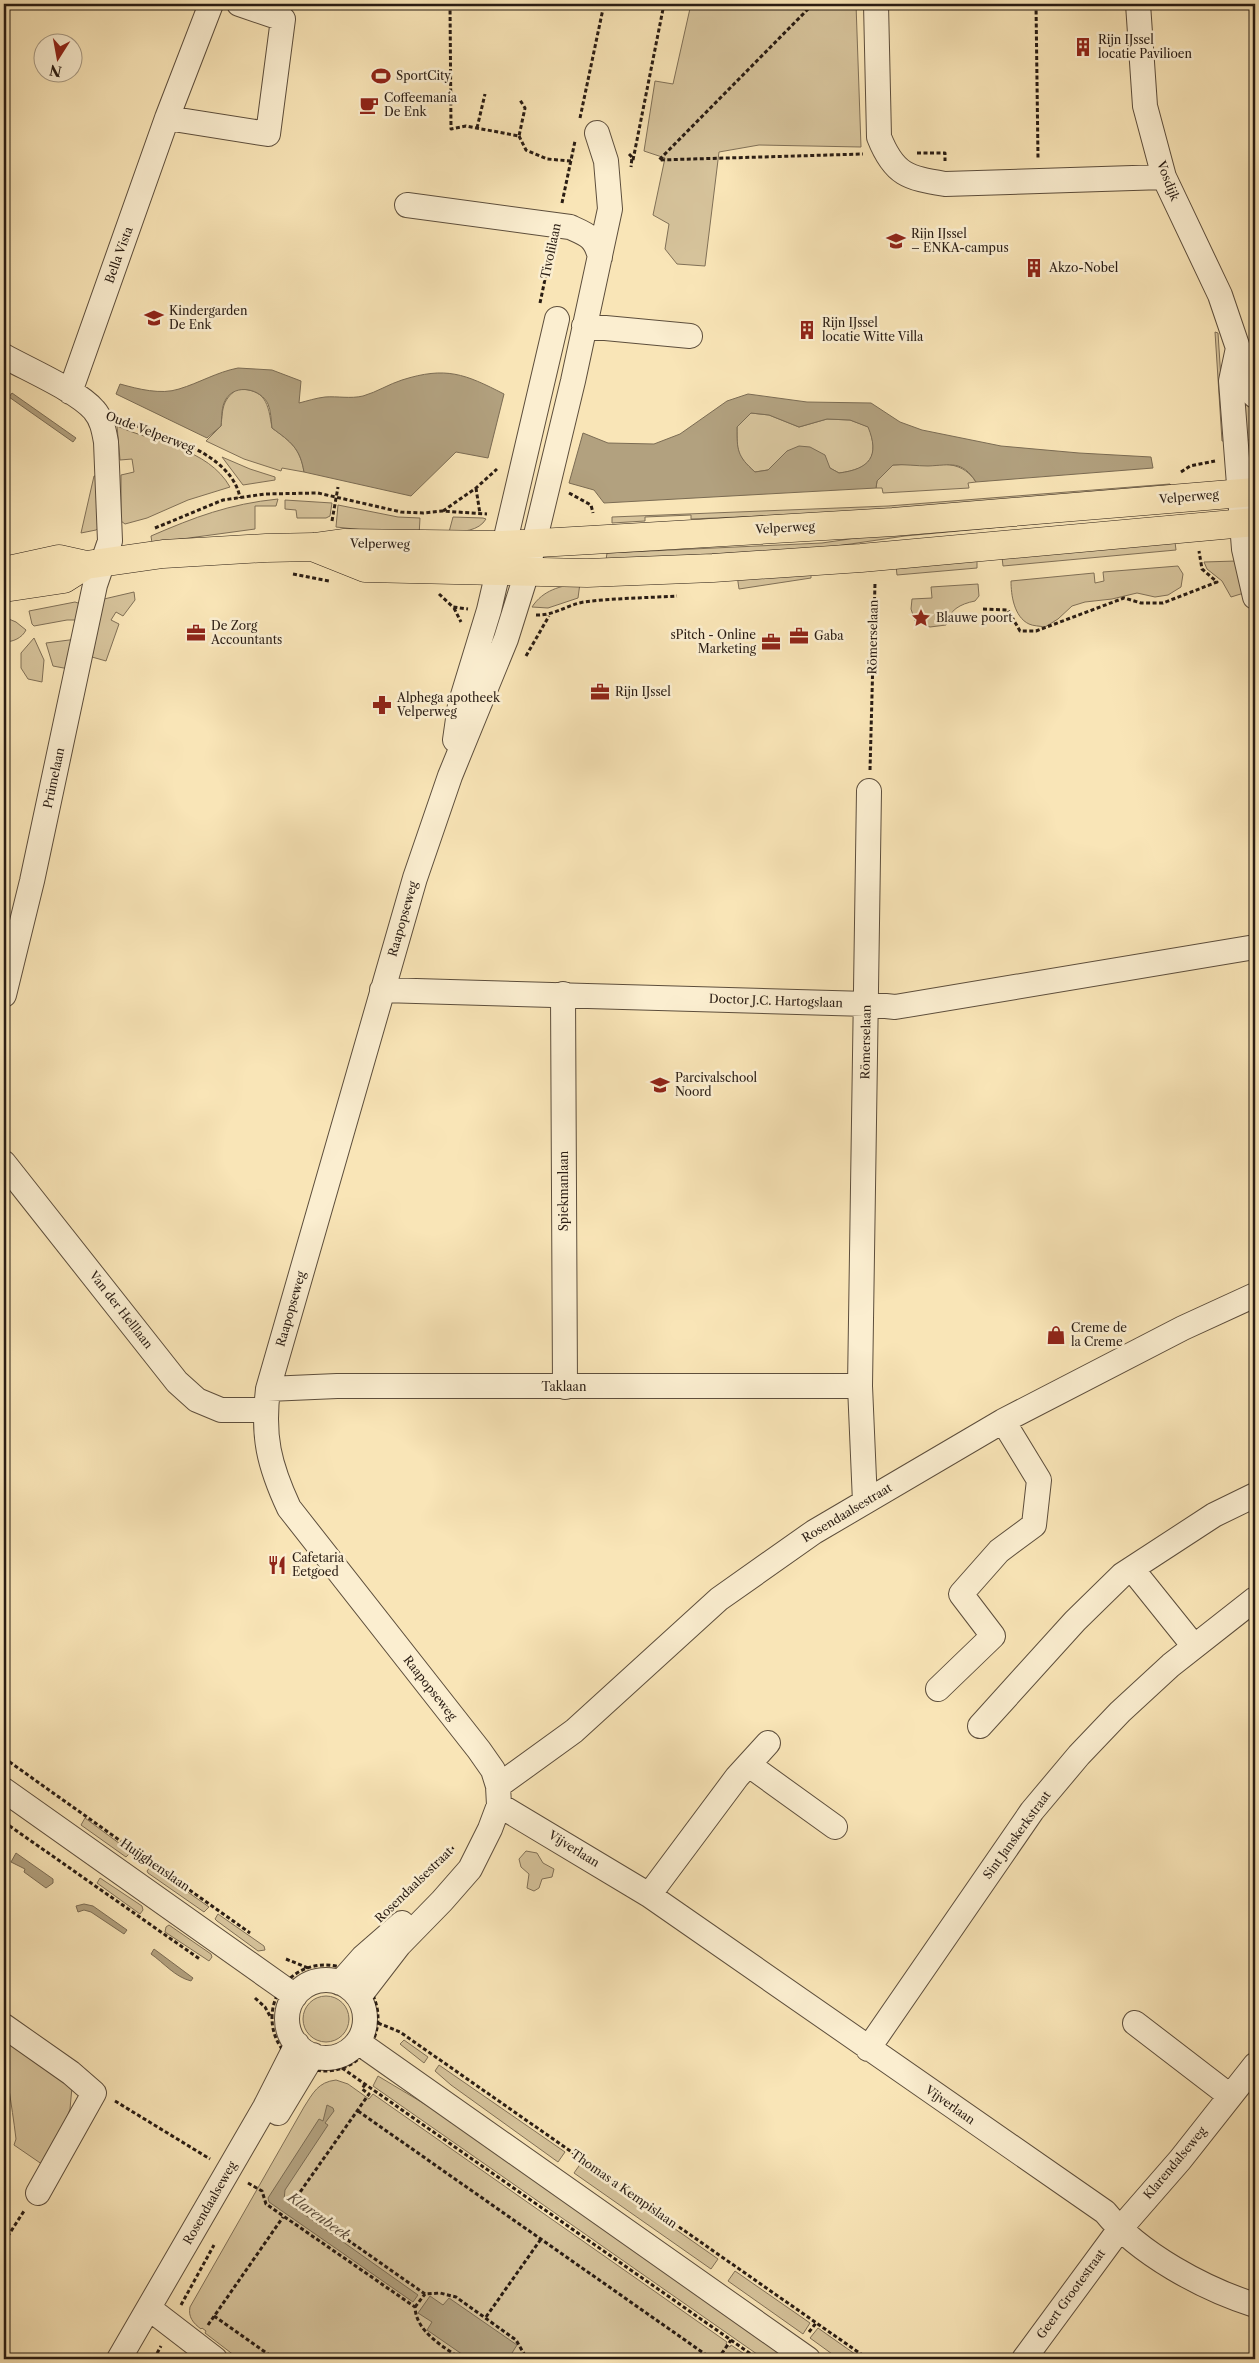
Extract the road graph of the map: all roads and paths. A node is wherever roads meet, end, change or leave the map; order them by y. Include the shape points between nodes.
1 (211, 4) edge
2 (238, 4) edge
3 (450, 4) edge
4 (604, 4) edge
5 (664, 4) edge
6 (813, 4) edge
7 (876, 4) edge
8 (1036, 4) edge
9 (1138, 4) edge
10 (485, 94) dead end
11 (520, 100) dead end
12 (168, 118) junction
13 (477, 128) junction
14 (584, 130) junction
15 (519, 136) junction
16 (886, 153) junction
17 (571, 160) junction
18 (634, 160) dead end
19 (608, 173) junction
20 (1164, 177) junction
21 (1038, 181) junction
22 (946, 184) junction
23 (407, 205) dead end
24 (564, 225) junction
25 (600, 257) junction
26 (548, 314) joint
27 (584, 326) junction
28 (690, 336) dead end
29 (1238, 348) junction
30 (4, 356) edge
31 (70, 392) junction
32 (1255, 396) edge
33 (95, 411) junction
34 (498, 466) dead end
35 (338, 487) dead end
36 (476, 488) junction
37 (1247, 492) edge
38 (240, 498) junction
39 (336, 498) junction
40 (480, 514) dead end
41 (332, 522) dead end
42 (1248, 523) edge
43 (153, 529) dead end
44 (534, 543) junction
45 (503, 545) junction
46 (314, 547) junction
47 (1200, 553) dead end
48 (95, 563) junction
49 (4, 571) edge
50 (497, 571) junction
51 (527, 572) junction
52 (290, 573) dead end
53 (332, 582) dead end
54 (875, 583) dead end
55 (4, 588) edge
56 (430, 593) dead end
57 (438, 594) dead end
58 (1255, 597) edge
59 (983, 609) dead end
60 (450, 776) junction
61 (869, 790) joint
62 (1255, 947) edge
63 (382, 990) junction
64 (564, 994) junction
65 (4, 995) edge
66 (867, 1004) junction
67 (4, 1163) edge
68 (1255, 1295) edge
69 (860, 1386) junction
70 (565, 1387) junction
71 (267, 1400) junction
72 (1003, 1421) junction
73 (1255, 1496) edge
74 (865, 1502) junction
75 (1132, 1569) junction
76 (1255, 1599) edge
77 (1194, 1645) junction
78 (938, 1689) dead end
79 (980, 1726) dead end
80 (768, 1742) dead end
81 (4, 1758) edge
82 (749, 1765) junction
83 (4, 1790) edge
84 (499, 1795) junction
85 (4, 1822) edge
86 (835, 1827) dead end
87 (490, 1829) junction
88 (456, 1845) dead end
89 (649, 1895) junction
90 (394, 1905) dead end
91 (255, 1937) dead end
92 (279, 1954) dead end
93 (330, 1961) dead end
94 (208, 1965) dead end
95 (340, 1982) junction
96 (249, 1994) dead end
97 (295, 1996) junction
98 (368, 2001) junction
99 (378, 2023) junction
100 (1135, 2023) dead end
101 (4, 2026) edge
102 (378, 2028) dead end
103 (358, 2042) junction
104 (296, 2047) junction
105 (868, 2049) junction
106 (342, 2068) dead end
107 (1253, 2073) edge
108 (365, 2084) junction
109 (94, 2093) junction
110 (1230, 2096) junction
111 (358, 2111) junction
112 (214, 2162) dead end
113 (248, 2183) dead end
114 (38, 2192) joint
115 (283, 2217) junction
116 (1119, 2230) junction
117 (541, 2240) junction
118 (4, 2242) edge
119 (425, 2294) junction
120 (1255, 2305) edge
121 (415, 2307) junction
122 (156, 2313) junction
123 (214, 2316) junction
124 (486, 2317) junction
125 (731, 2340) junction
126 (196, 2343) junction
127 (119, 2359) edge
128 (137, 2359) edge
129 (215, 2359) edge
130 (275, 2359) edge
131 (459, 2359) edge
132 (527, 2359) edge
133 (712, 2359) edge
134 (718, 2359) edge
135 (758, 2359) edge
136 (808, 2359) edge
137 (868, 2359) edge
138 (1024, 2359) edge

1 - 12 street, Bella Vista
2 - 12 street via 282,19 268,134
3 - 13 path via 451,129
4 - 14 path, Tivolilaan
5 - 18 path
6 - 16 path via 659,160
7 - 16 street via 879,137
8 - 21 path
9 - 20 street, Vosdijk via 1145,106
10 - 13 path
11 - 15 path via 525,108
12 - 31 street, Bella Vista
13 - 15 path
14 - 17 path, Tivolilaan
14 - 19 street via 605,153
15 - 17 path via 526,150 547,159
16 - 22 street via 895,166 914,179
16 - 22 path via 945,153
17 - 24 path, Tivolilaan
19 - 24 street via 592,216 586,223
19 - 25 street via 610,209
20 - 21 street
20 - 29 street, Vosdijk via 1220,295
21 - 22 street
23 - 24 street
24 - 25 street via 588,234 597,244
24 - 26 path, Tivolilaan
25 - 27 street
26 - 45 street
27 - 28 street
27 - 44 street
29 - 32 street, Vosdijk via 1250,373
29 - 37 street via 1231,381
30 - 31 street, Oude Velperweg
31 - 33 street, Oude Velperweg
33 - 38 path, Oude Velperweg via 178,441 208,456 229,474
33 - 48 street, Oude Velperweg via 104,427 107,452 110,541
34 - 36 path
35 - 39 path
36 - 39 path via 442,511 423,513 402,512
36 - 40 path
37 - 42 street
37 - 44 main road, Velperweg via 893,522
38 - 39 path via 318,493
38 - 43 path via 209,505
39 - 41 path
42 - 51 main road, Velperweg via 861,558 713,568
42 - 58 street via 1244,549
44 - 45 main road, Velperweg
44 - 51 street, Raapopseweg
45 - 46 main road, Velperweg via 344,543
45 - 50 street, Raapopseweg
46 - 48 main road, Velperweg via 213,550
46 - 50 main road, Velperweg via 365,568
47 - 59 path via 1202,570 1217,582 1163,603 1141,603 1124,598 1036,631 1020,630 1008,610
48 - 49 main road, Velperweg via 59,559
48 - 55 main road, Velperweg via 64,579
48 - 65 street, Prümelaan via 95,585 32,881
50 - 51 main road, Velperweg
50 - 60 street, Raapopseweg via 489,610 460,705
51 - 60 street, Raapopseweg via 506,639
52 - 53 path
54 - 61 path, Römerselaan
56 - 57 path
60 - 63 street, Raapopseweg
61 - 66 street, Römerselaan
62 - 66 street, Doctor J.C. Hartogslaan via 894,1006
63 - 64 street, Doctor J.C. Hartogslaan
63 - 71 street, Raapopseweg
64 - 66 street, Doctor J.C. Hartogslaan
64 - 70 street, Spiekmanlaan
66 - 69 street, Römerselaan
67 - 71 street, Van der Helllaan via 177,1382 198,1400 221,1410
68 - 72 street, Rosendaalsestraat via 1183,1328
69 - 70 street, Taklaan
69 - 74 street, Römerselaan
70 - 71 street, Taklaan via 337,1386
71 - 84 street, Raapopseweg via 264,1430 277,1481 290,1508 479,1750 493,1770
72 - 74 street, Rosendaalsestraat
72 - 78 street via 1039,1480 1034,1525 999,1551 961,1594 993,1636
73 - 75 street via 1214,1515
74 - 84 street, Rosendaalsestraat via 806,1537 719,1598 574,1732
75 - 77 street
75 - 79 street via 1076,1621
76 - 77 street, Sint Janskerkstraat
77 - 105 street, Sint Janskerkstraat via 1120,1712 1032,1811
80 - 82 street
81 - 91 path, Huijghenslaan
82 - 86 street
82 - 89 street
83 - 97 street, Huijghenslaan
84 - 87 street, Rosendaalsestraat
84 - 89 street, Vijverlaan
85 - 94 path
87 - 95 street, Rosendaalsestraat via 444,1882
87 - 98 street, Rosendaalsestraat via 470,1868 399,1945
88 - 90 path, Rosendaalsestraat
89 - 105 street, Vijverlaan
92 - 93 path via 308,1968
95 - 97 street via 315,1982
95 - 98 street
96 - 104 path via 265,2007
97 - 104 street via 287,2020
98 - 99 path
98 - 103 street
99 - 102 path
99 - 137 path, Thomas a Kempislaan via 400,2032
100 - 110 street
101 - 109 street
103 - 104 street via 337,2056 325,2058
103 - 136 street
104 - 122 street, Rosendaalseweg
105 - 116 street, Vijverlaan via 1105,2212
106 - 108 path
107 - 110 street, Klarendalseweg
108 - 111 path via 362,2089 369,2094
108 - 125 path
109 - 112 path via 107,2096
109 - 114 street
110 - 116 street, Klarendalseweg
111 - 117 path
111 - 119 path via 298,2194 297,2202
113 - 115 path via 262,2191 266,2204
114 - 118 path
115 - 121 path
115 - 123 path
116 - 120 street, Vijverlaan via 1194,2281
116 - 138 street, Geert Grootestraat
117 - 124 path
117 - 133 path
119 - 121 path
119 - 124 path via 456,2297
121 - 131 path via 424,2332
122 - 126 street
122 - 127 street, Rosendaalseweg
122 - 128 street, Rosendaalseweg
123 - 126 path
123 - 130 path
124 - 132 path via 516,2340
125 - 134 path
125 - 135 path
126 - 129 street

